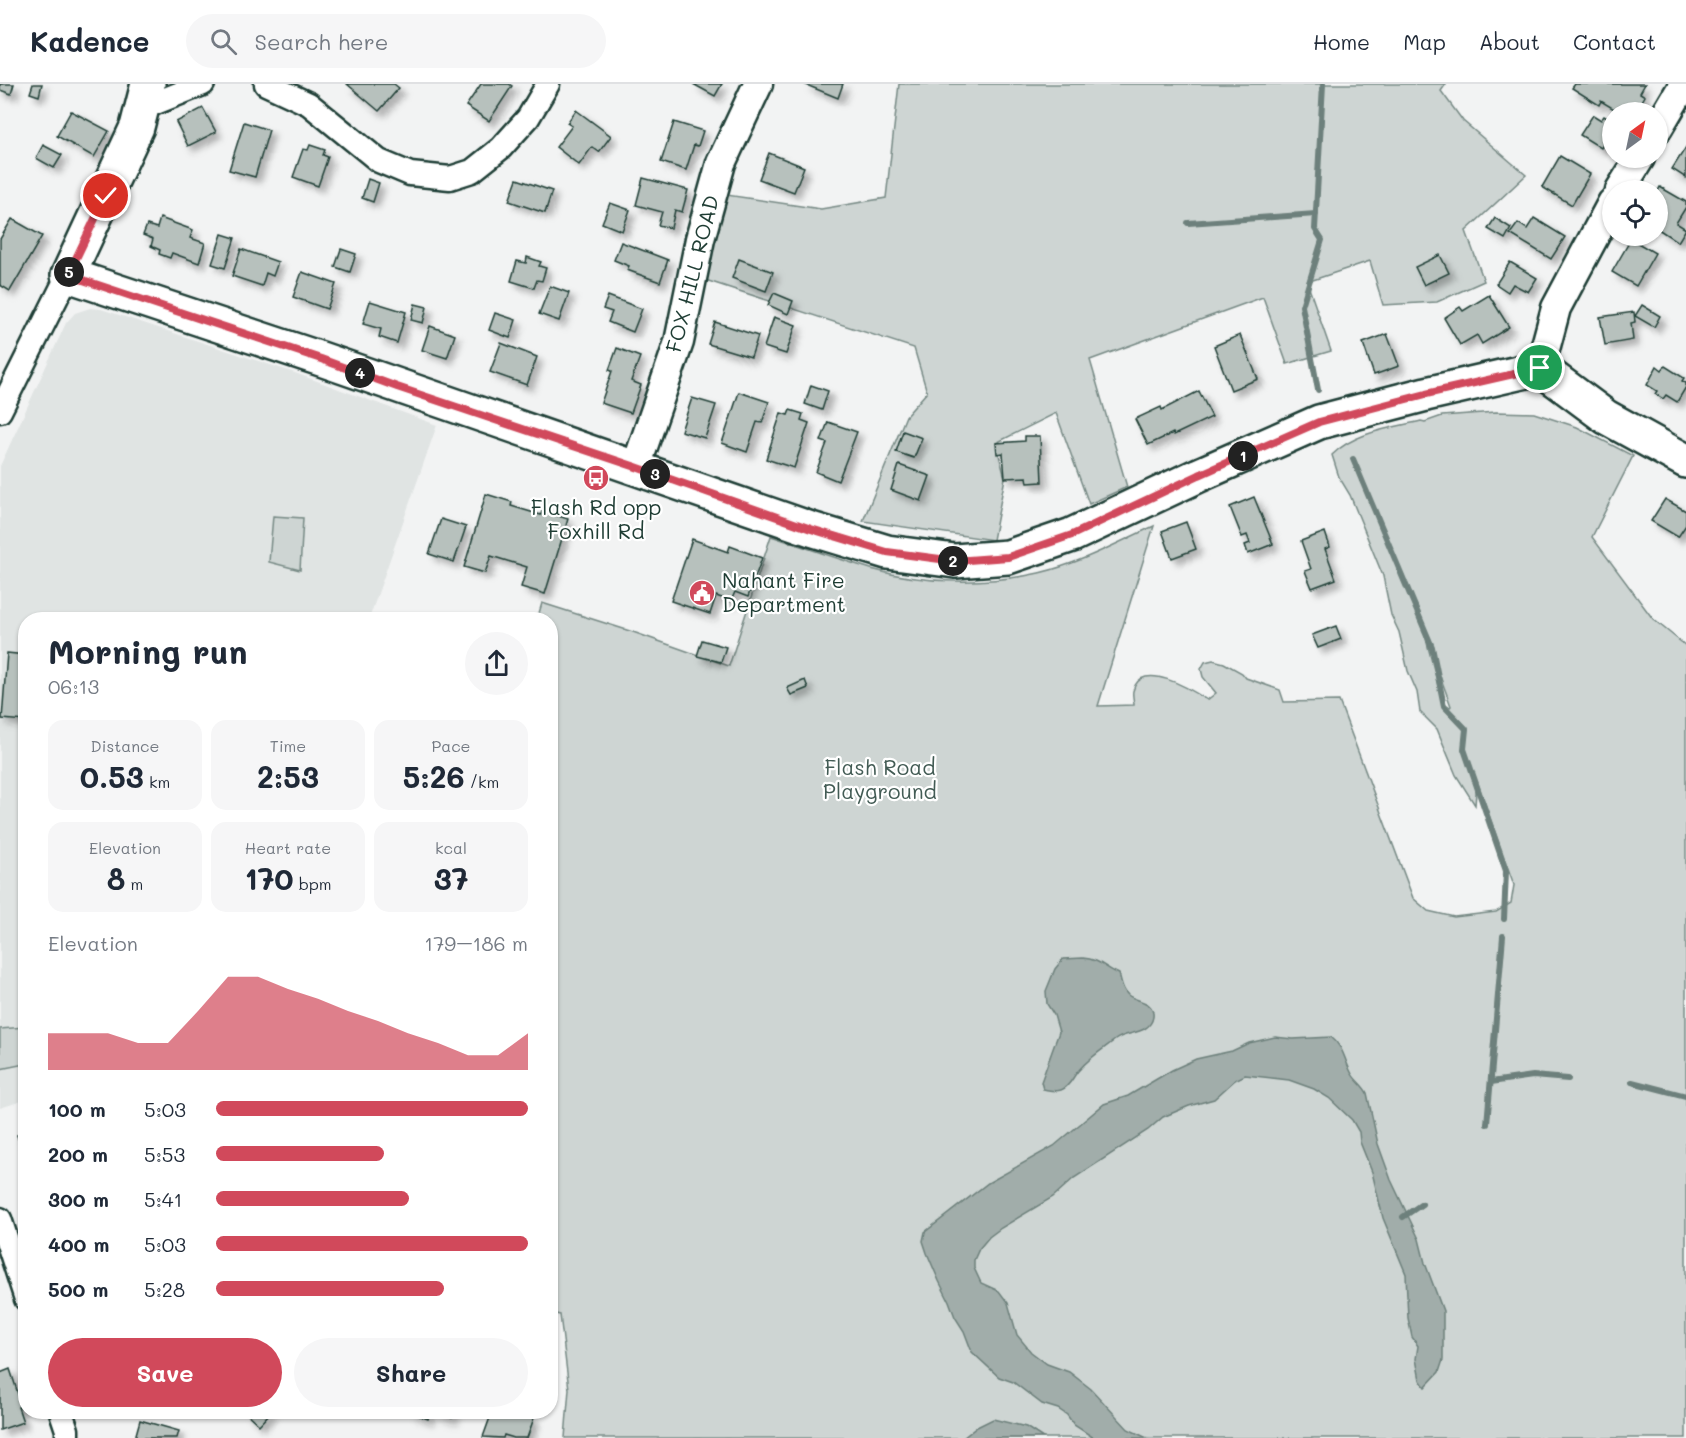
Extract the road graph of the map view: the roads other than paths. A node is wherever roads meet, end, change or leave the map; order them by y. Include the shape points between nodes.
1 (203, 84) edge
2 (266, 84) edge
3 (548, 84) edge
4 (758, 84) edge
5 (1684, 84) edge
6 (146, 96) edge
7 (1668, 111) edge
8 (1602, 222) edge
9 (68, 275) junction
10 (1540, 368) junction
11 (8, 374) edge
12 (0, 411) edge
13 (1686, 461) edge
14 (636, 467) junction
15 (0, 1219) edge
16 (18, 1274) edge
17 (63, 1419) edge
18 (67, 1438) edge

1 - 6 street
2 - 3 street via 309,104 379,161 410,174 450,178 472,171 501,148 528,118
4 - 14 street, FOX HILL ROAD via 721,163 700,239 679,342
5 - 7 street
6 - 9 main road via 123,160
8 - 10 street via 1556,308
9 - 11 street
9 - 14 main road
10 - 13 main road via 1606,417
10 - 14 main road via 1319,422 1072,535 1008,557 955,561 887,552
11 - 12 street
15 - 16 street
17 - 18 street

